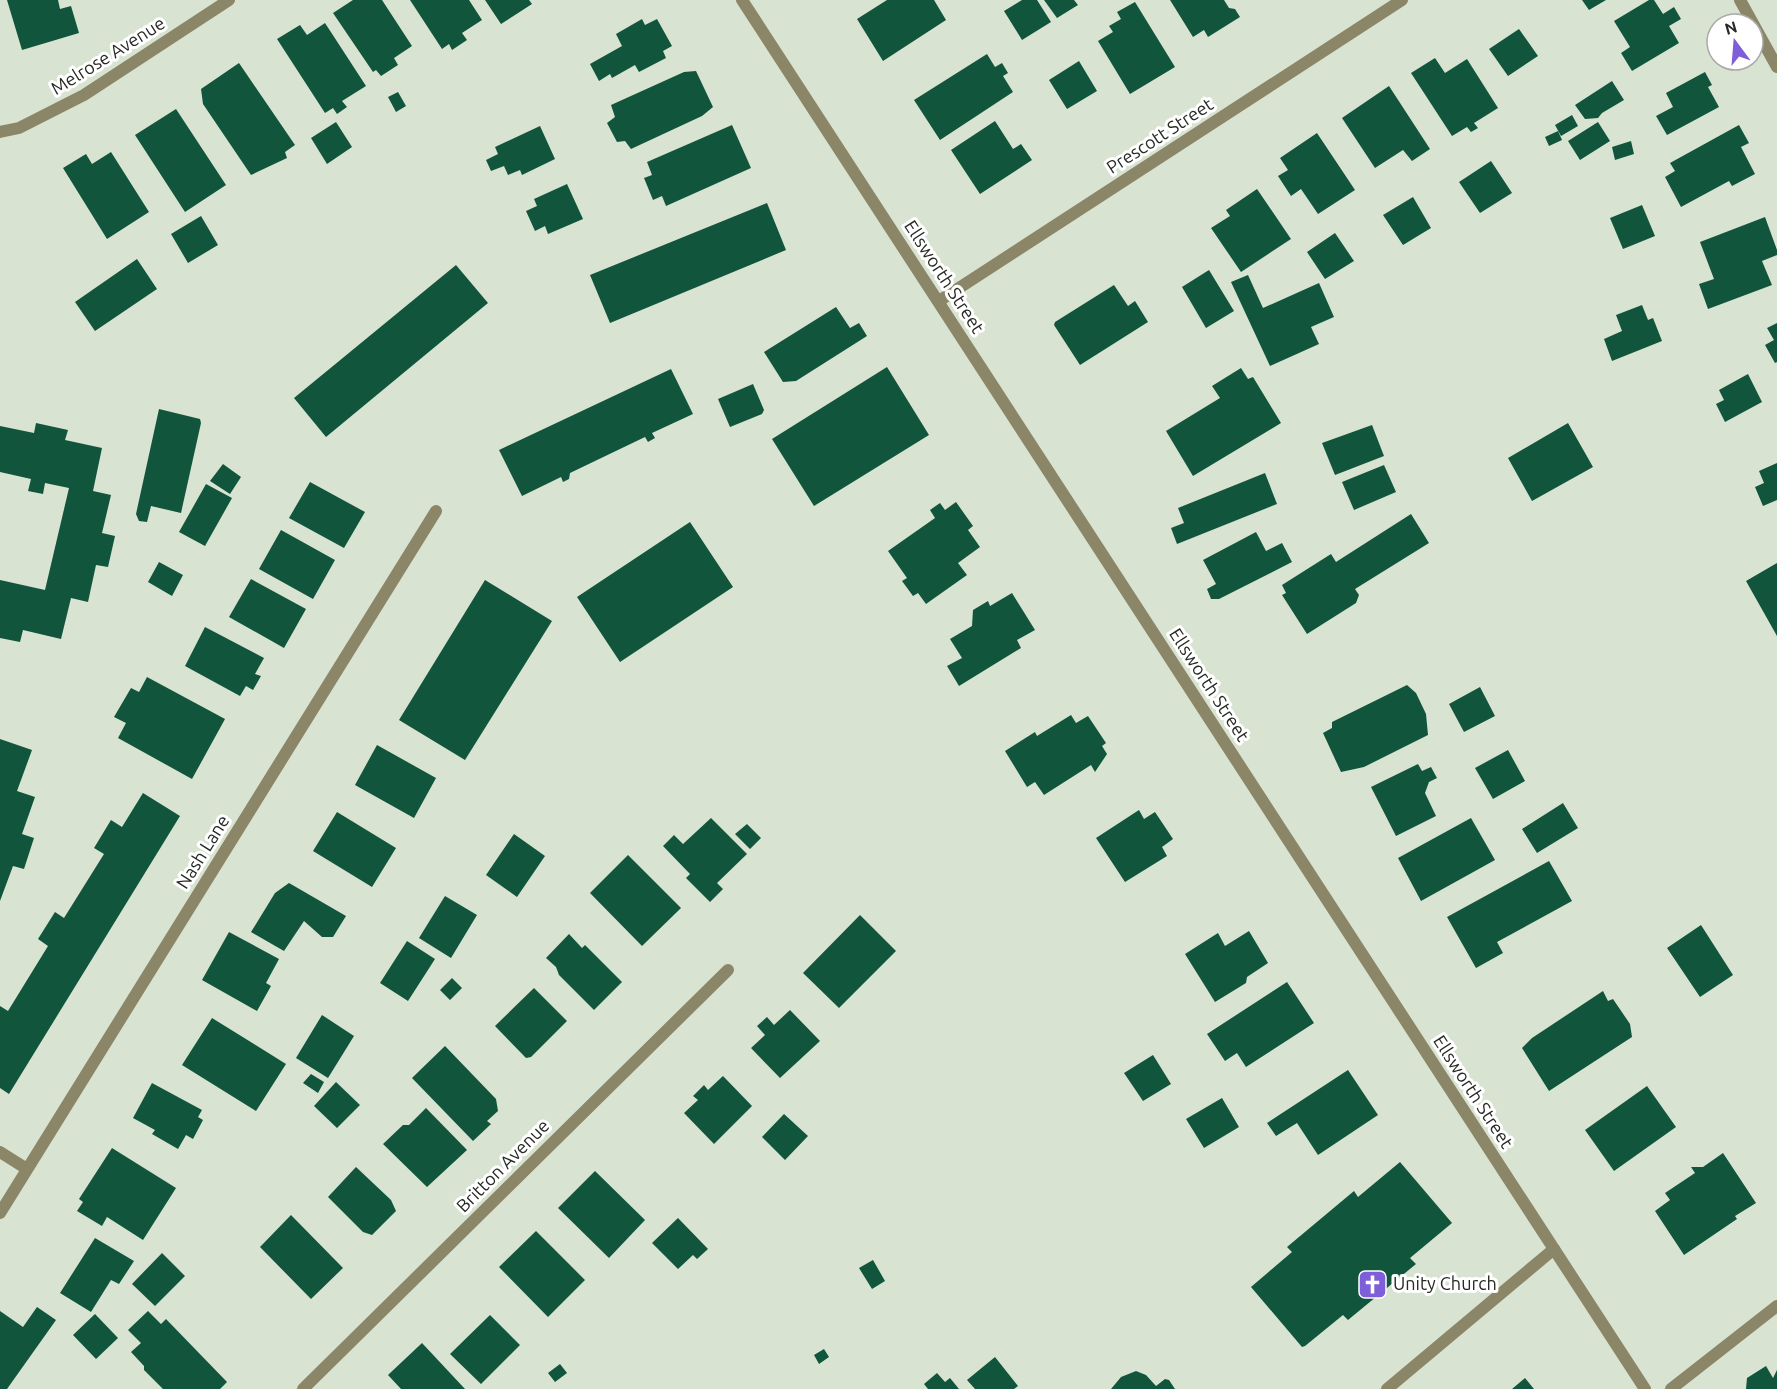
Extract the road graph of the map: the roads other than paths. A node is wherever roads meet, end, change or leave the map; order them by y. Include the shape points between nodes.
1 (229, 0) edge
2 (742, 0) edge
3 (1401, 0) edge
4 (1740, 0) edge
5 (1777, 67) edge
6 (0, 132) edge
7 (939, 302) junction
8 (436, 511) dead end
9 (728, 970) dead end
10 (0, 1152) edge
11 (27, 1169) junction
12 (0, 1214) edge
13 (1554, 1249) junction
14 (1777, 1306) edge
15 (303, 1389) edge
16 (1387, 1389) edge
17 (1645, 1389) edge
18 (1671, 1389) edge

1 - 6 street, Melrose Avenue via 84,95 19,128
2 - 7 street, Ellsworth Street
3 - 7 street, Prescott Street
4 - 5 street
7 - 13 street, Ellsworth Street
8 - 11 street, Nash Lane
9 - 15 street, Britton Avenue
10 - 11 street
11 - 12 street, Nash Lane
13 - 16 street
13 - 17 street, Ellsworth Street
14 - 18 street

